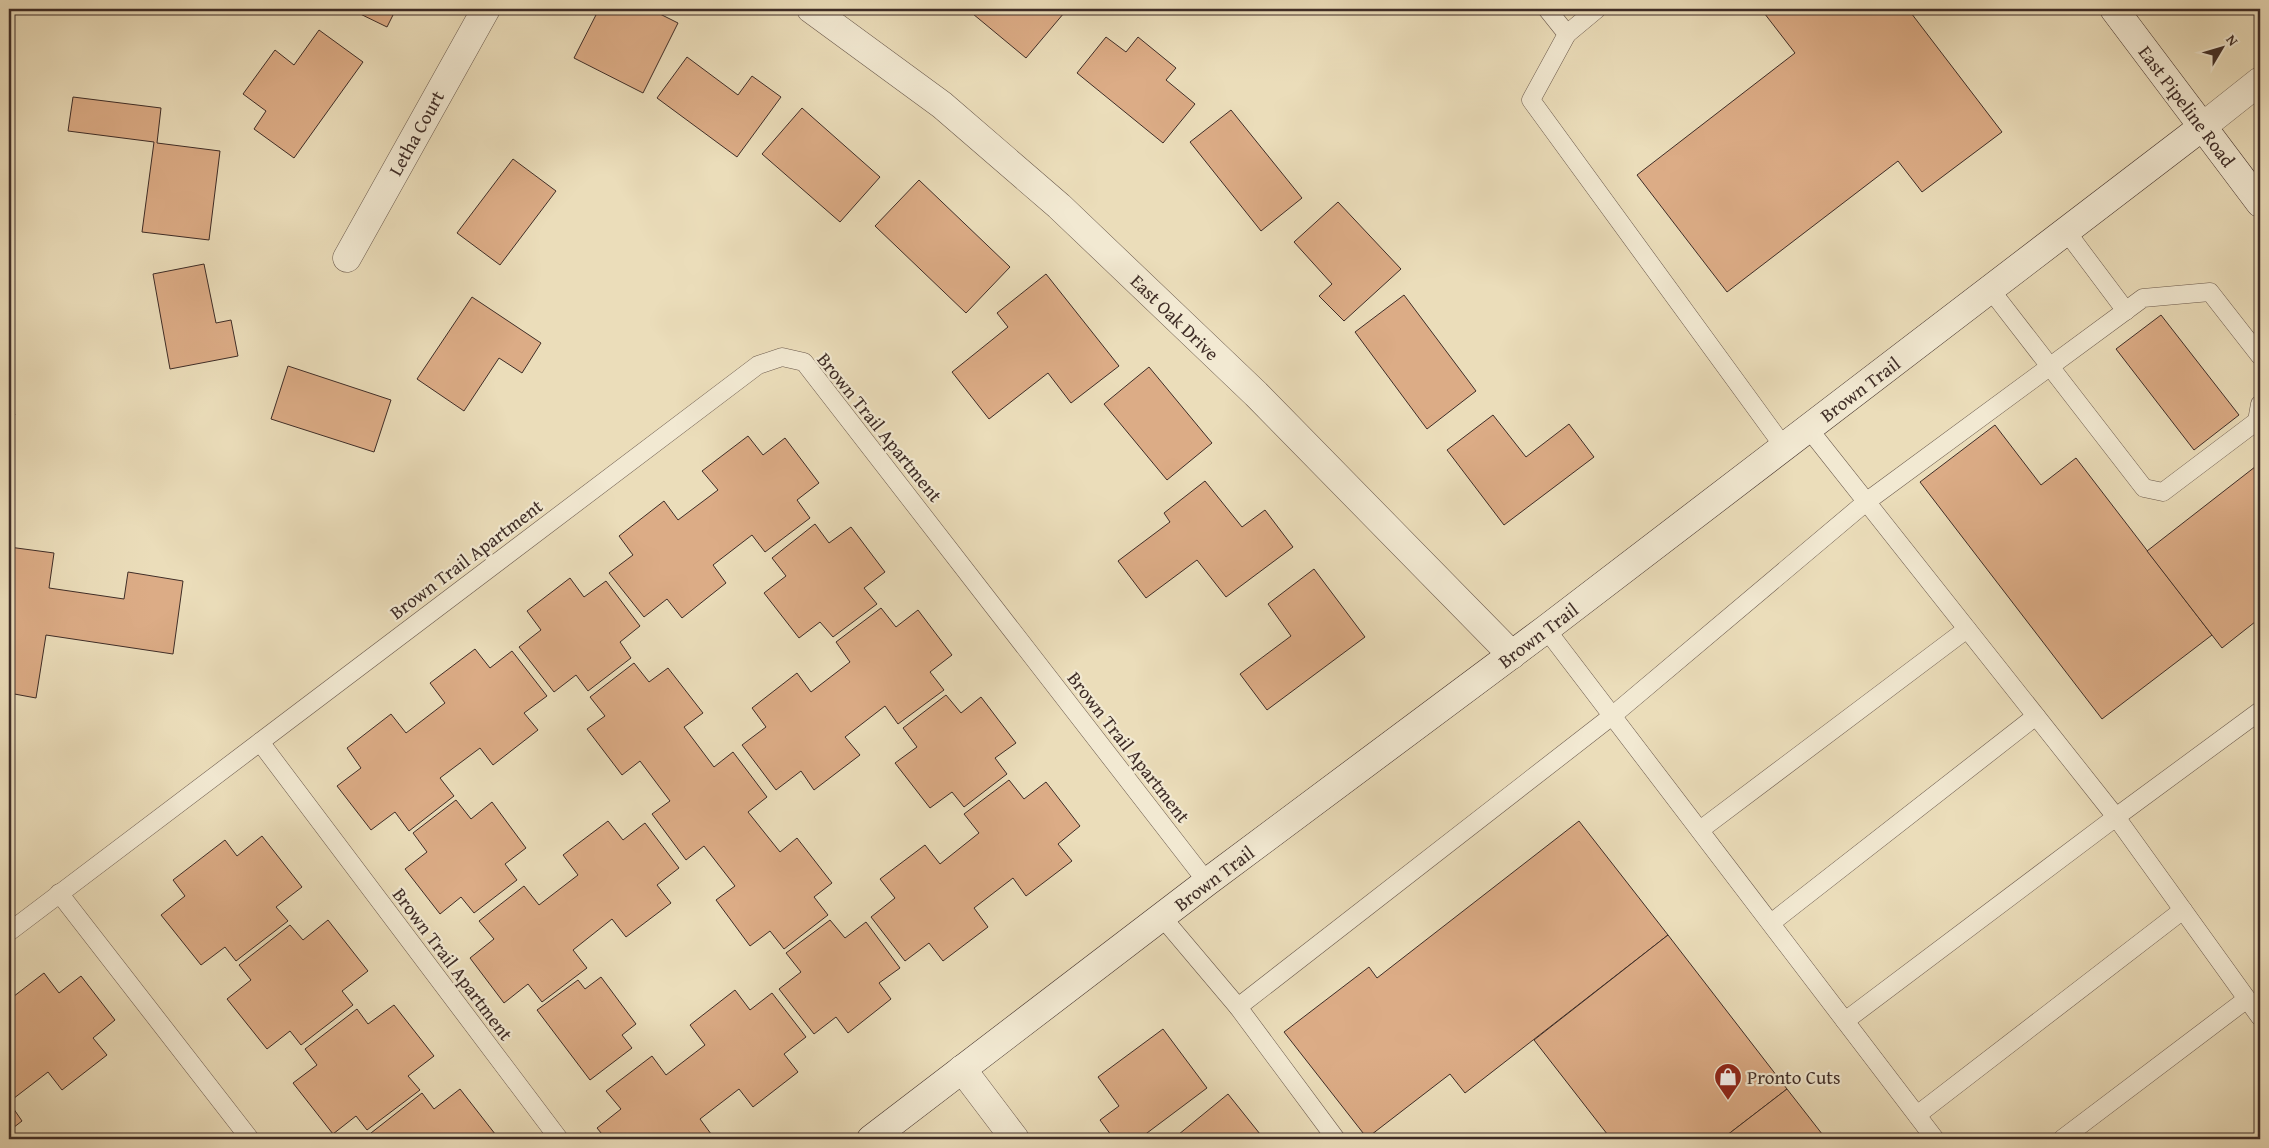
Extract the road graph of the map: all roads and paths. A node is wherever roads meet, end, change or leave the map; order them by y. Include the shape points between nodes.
1 (486, 9) edge
2 (811, 9) edge
3 (1547, 9) edge
4 (1597, 9) edge
5 (2114, 9) edge
6 (1567, 34) junction
7 (2260, 81) edge
8 (2202, 127) junction
9 (2260, 203) edge
10 (2066, 231) junction
11 (347, 258) dead end
12 (1990, 289) junction
13 (2126, 311) junction
14 (2260, 356) edge
15 (2049, 367) junction
16 (2259, 416) edge
17 (1808, 428) junction
18 (1784, 447) junction
19 (1866, 502) junction
20 (1967, 629) junction
21 (1546, 630) junction
22 (1512, 655) junction
23 (2260, 711) edge
24 (1612, 716) junction
25 (2036, 716) junction
26 (260, 742) junction
27 (2116, 817) junction
28 (1700, 830) junction
29 (1207, 882) junction
30 (59, 893) junction
31 (2183, 910) junction
32 (1162, 917) junction
33 (1771, 924) junction
34 (9, 932) edge
35 (2247, 999) junction
36 (1238, 1007) junction
37 (2260, 1016) edge
38 (1845, 1021) junction
39 (962, 1069) junction
40 (1917, 1115) junction
41 (250, 1139) edge
42 (559, 1139) edge
43 (871, 1139) edge
44 (1015, 1139) edge
45 (1336, 1139) edge
46 (1935, 1139) edge
47 (2062, 1139) edge

1 - 11 main road, Letha Court
2 - 22 main road, East Oak Drive via 942,105 1059,206 1256,394
3 - 6 lane
4 - 6 lane
5 - 8 main road, East Pipeline Road
6 - 18 lane via 1531,100
7 - 8 main road, Brown Trail
8 - 9 main road, East Pipeline Road
8 - 10 main road, Brown Trail
10 - 12 main road, Brown Trail
10 - 13 lane
12 - 15 lane
12 - 17 main road, Brown Trail
13 - 14 lane via 2143,298 2210,292
13 - 15 lane
15 - 16 lane via 2144,488 2163,492
15 - 19 lane
17 - 18 main road, Brown Trail
17 - 19 lane
18 - 21 main road, Brown Trail
19 - 20 lane
19 - 24 lane
20 - 25 lane
20 - 28 lane
21 - 22 main road, Brown Trail
21 - 24 lane
22 - 29 main road, Brown Trail
23 - 27 lane
24 - 28 lane
24 - 36 lane
25 - 27 lane
25 - 33 lane
26 - 29 lane, Brown Trail Apartment via 758,365 782,357 804,362
26 - 30 lane, Brown Trail Apartment
26 - 42 lane, Brown Trail Apartment
27 - 31 lane
27 - 38 lane
28 - 33 lane
29 - 32 main road, Brown Trail
30 - 34 lane, Brown Trail Apartment
30 - 41 lane
31 - 35 lane
31 - 40 lane
32 - 36 lane
32 - 39 main road, Brown Trail
33 - 38 lane
35 - 37 lane
35 - 47 lane
36 - 45 lane
38 - 40 lane
39 - 43 main road, Brown Trail
39 - 44 main road
40 - 46 lane

